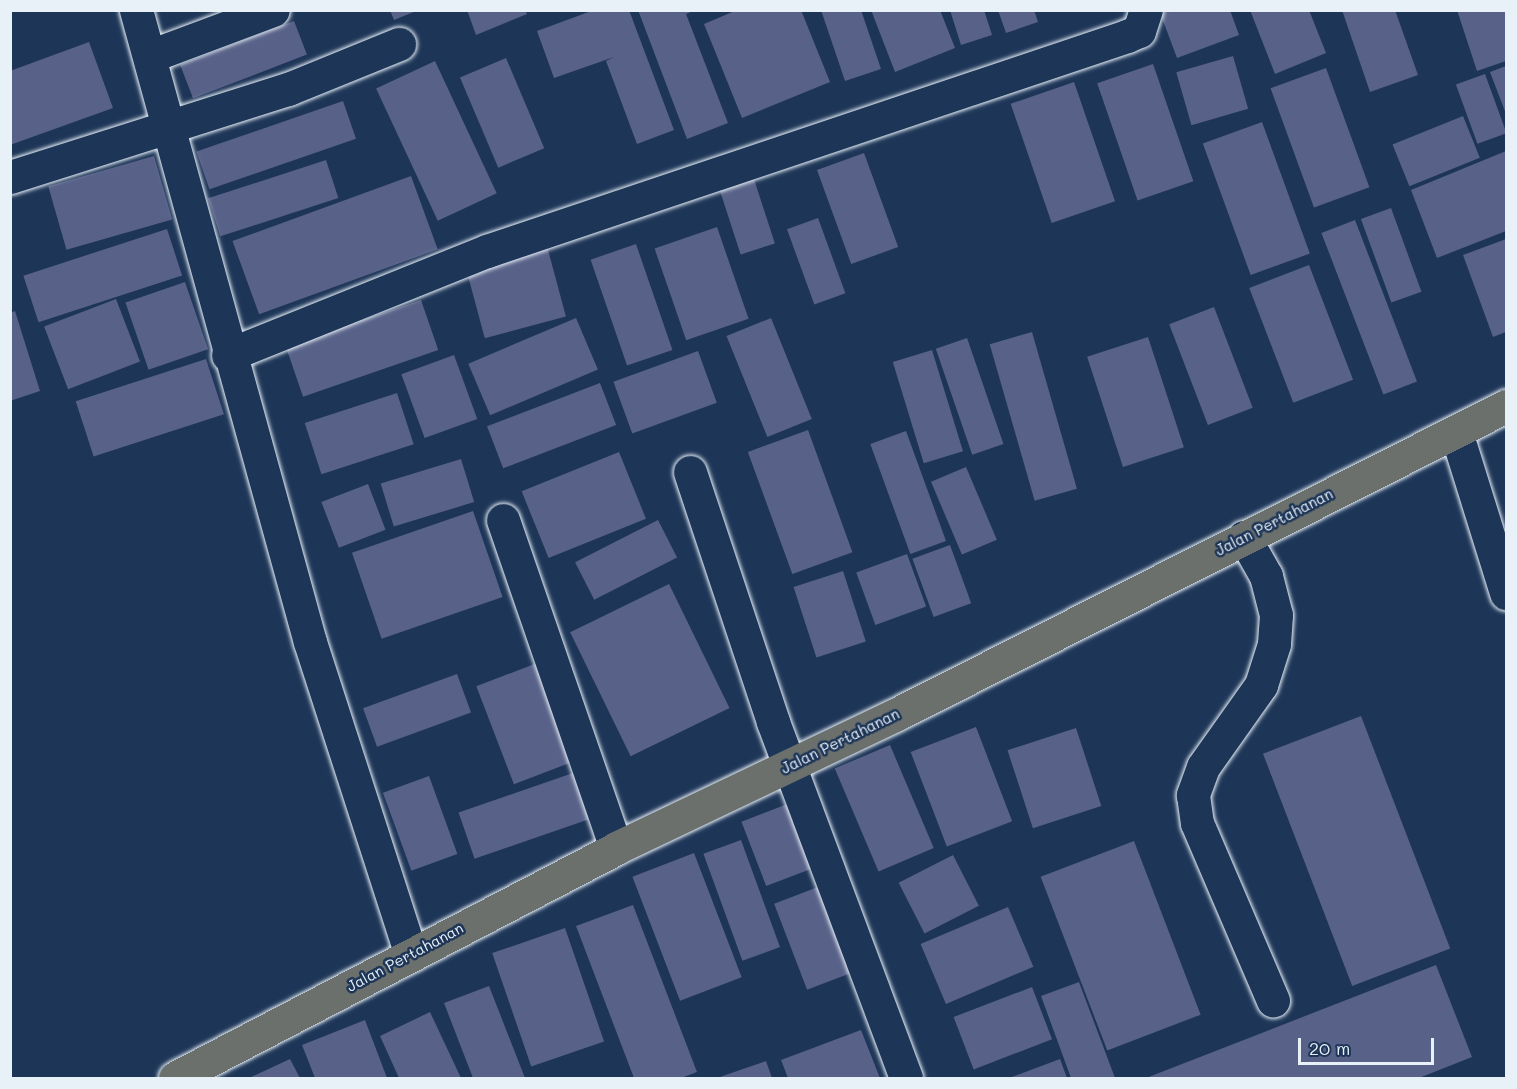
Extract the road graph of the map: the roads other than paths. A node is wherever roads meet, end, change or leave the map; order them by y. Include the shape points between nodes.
1 (136, 10) edge
2 (273, 10) edge
3 (1146, 10) edge
4 (399, 44) dead end
5 (150, 56) junction
6 (168, 126) junction
7 (10, 177) edge
8 (228, 355) junction
9 (1506, 406) edge
10 (1456, 432) junction
11 (690, 472) dead end
12 (503, 520) dead end
13 (1244, 537) junction
14 (1506, 593) edge
15 (789, 766) junction
16 (616, 848) junction
17 (411, 954) junction
18 (1273, 1000) dead end
19 (175, 1078) edge
20 (906, 1078) edge

1 - 5 street
2 - 5 street
3 - 8 street via 1139,31 1127,36 487,251
4 - 6 street via 288,89
5 - 6 street
6 - 7 street
6 - 8 street
8 - 17 street via 310,642
9 - 10 main road, Jalan Pertahanan
10 - 13 main road, Jalan Pertahanan
10 - 14 street
11 - 15 street
12 - 16 street
13 - 15 main road, Jalan Pertahanan
13 - 18 street via 1266,576 1276,615 1274,644 1261,685 1203,766 1193,795 1197,823
15 - 16 main road, Jalan Pertahanan
15 - 20 street
16 - 17 main road, Jalan Pertahanan
17 - 19 main road, Jalan Pertahanan

